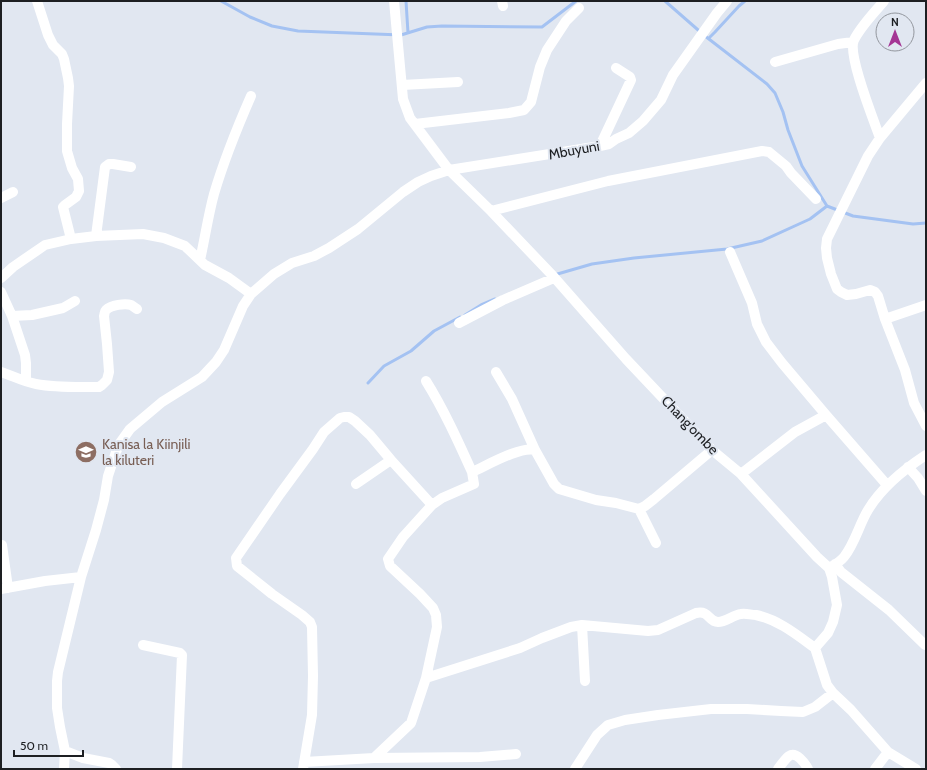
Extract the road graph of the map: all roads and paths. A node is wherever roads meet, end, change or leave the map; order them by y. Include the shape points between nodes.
1 (37, 1) edge
2 (394, 1) edge
3 (727, 1) edge
4 (884, 1) edge
5 (579, 8) dead end
6 (853, 42) junction
7 (775, 62) dead end
8 (616, 68) dead end
9 (458, 82) dead end
10 (926, 83) edge
11 (402, 85) junction
12 (251, 96) dead end
13 (415, 124) junction
14 (880, 138) junction
15 (600, 146) junction
16 (132, 167) dead end
17 (449, 170) junction
18 (14, 192) dead end
19 (1, 198) edge
20 (816, 199) dead end
21 (491, 212) junction
22 (96, 236) junction
23 (71, 239) junction
24 (730, 252) dead end
25 (200, 260) junction
26 (1, 278) edge
27 (554, 278) junction
28 (1, 292) edge
29 (251, 294) junction
30 (75, 301) dead end
31 (926, 305) edge
32 (137, 309) dead end
33 (12, 316) junction
34 (885, 319) junction
35 (459, 323) dead end
36 (1, 372) edge
37 (496, 372) dead end
38 (426, 380) dead end
39 (26, 381) junction
40 (826, 415) junction
41 (926, 426) edge
42 (535, 450) junction
43 (712, 450) junction
44 (926, 455) edge
45 (391, 460) junction
46 (908, 467) junction
47 (472, 472) junction
48 (741, 474) junction
49 (356, 484) dead end
50 (887, 485) junction
51 (926, 492) edge
52 (432, 504) junction
53 (639, 508) junction
54 (656, 543) dead end
55 (2, 545) dead end
56 (832, 566) junction
57 (81, 577) junction
58 (4, 588) edge
59 (582, 625) junction
60 (143, 645) dead end
61 (924, 645) dead end
62 (815, 648) junction
63 (426, 678) junction
64 (585, 681) dead end
65 (833, 693) junction
66 (65, 751) junction
67 (888, 752) junction
68 (516, 754) dead end
69 (374, 758) junction
70 (303, 765) edge
71 (64, 769) edge
72 (116, 769) edge
73 (178, 769) edge
74 (575, 769) edge
75 (778, 769) edge
76 (808, 769) edge
77 (875, 769) edge
78 (916, 769) edge

1 - 23 street via 48,35 62,54 68,78 67,151 79,185 76,197 63,208
2 - 11 street, Chang'ombe
3 - 15 street, Mbuyuni via 673,75 661,100 643,122 609,144
4 - 6 street
5 - 13 street via 566,21 546,50 531,102 524,110 509,114
6 - 7 street
6 - 14 street via 852,53 858,75
8 - 15 street via 631,80
9 - 11 street
10 - 14 street
11 - 13 street, Chang'ombe via 403,99
12 - 25 street via 224,162
13 - 17 street, Chang'ombe
14 - 34 street via 859,173 827,239 826,248 837,289 847,295 870,290 875,292
15 - 17 street, Mbuyuni
16 - 22 street via 109,164 105,168
17 - 21 street, Chang'ombe
17 - 29 street, Mbuyuni via 418,182 347,237 314,256 292,263 274,274
18 - 19 street
20 - 21 street via 786,166 769,152 762,151 608,181
21 - 27 street, Chang'ombe
22 - 23 street
22 - 25 street via 142,234 164,238 185,246
23 - 26 street via 45,245
24 - 40 street via 766,342
25 - 29 street
27 - 35 street
27 - 43 street, Chang'ombe
28 - 33 street
29 - 57 street, Mbuyuni via 216,362 202,377 162,402 130,429 120,443 108,476 96,530
30 - 33 street via 63,308 32,315
31 - 34 street
32 - 39 street via 126,304 107,308 105,312 109,372 107,380 99,387 55,386
33 - 39 street via 25,355
34 - 41 street via 905,370 914,403
36 - 39 street
37 - 42 street via 512,399
38 - 47 street via 441,405
40 - 48 street via 795,432
40 - 50 street
42 - 47 street via 509,455
42 - 53 street via 559,489 596,500
43 - 48 street, Chang'ombe
43 - 53 street via 654,499
44 - 46 street
45 - 49 street
45 - 52 street
45 - 70 street via 355,421 344,417 336,420 324,432 236,558 238,566 302,615 312,627 312,715
46 - 50 street
46 - 51 street
47 - 52 street via 474,484
48 - 56 street, Chang'ombe via 817,557
50 - 56 street via 868,511 844,557
52 - 63 street via 403,537 388,559 390,566 420,594 436,615
53 - 54 street
55 - 58 street
56 - 61 street, Chang'ombe via 889,610
56 - 62 street via 837,605 828,632
57 - 58 street
57 - 66 street, Mbuyuni via 56,680 57,708
59 - 62 street via 653,631 696,613 706,613 718,622 747,614 766,618 783,626
59 - 63 street
59 - 64 street
60 - 73 street via 182,655
62 - 65 street via 827,685
63 - 69 street via 411,723
65 - 67 street
65 - 74 street via 815,707 803,712 711,709 682,711 608,724 597,735
66 - 71 street, Mbuyuni
66 - 72 street via 83,758 109,763
67 - 77 street
67 - 78 street
68 - 69 street
69 - 70 street
75 - 76 street via 789,756 796,755

